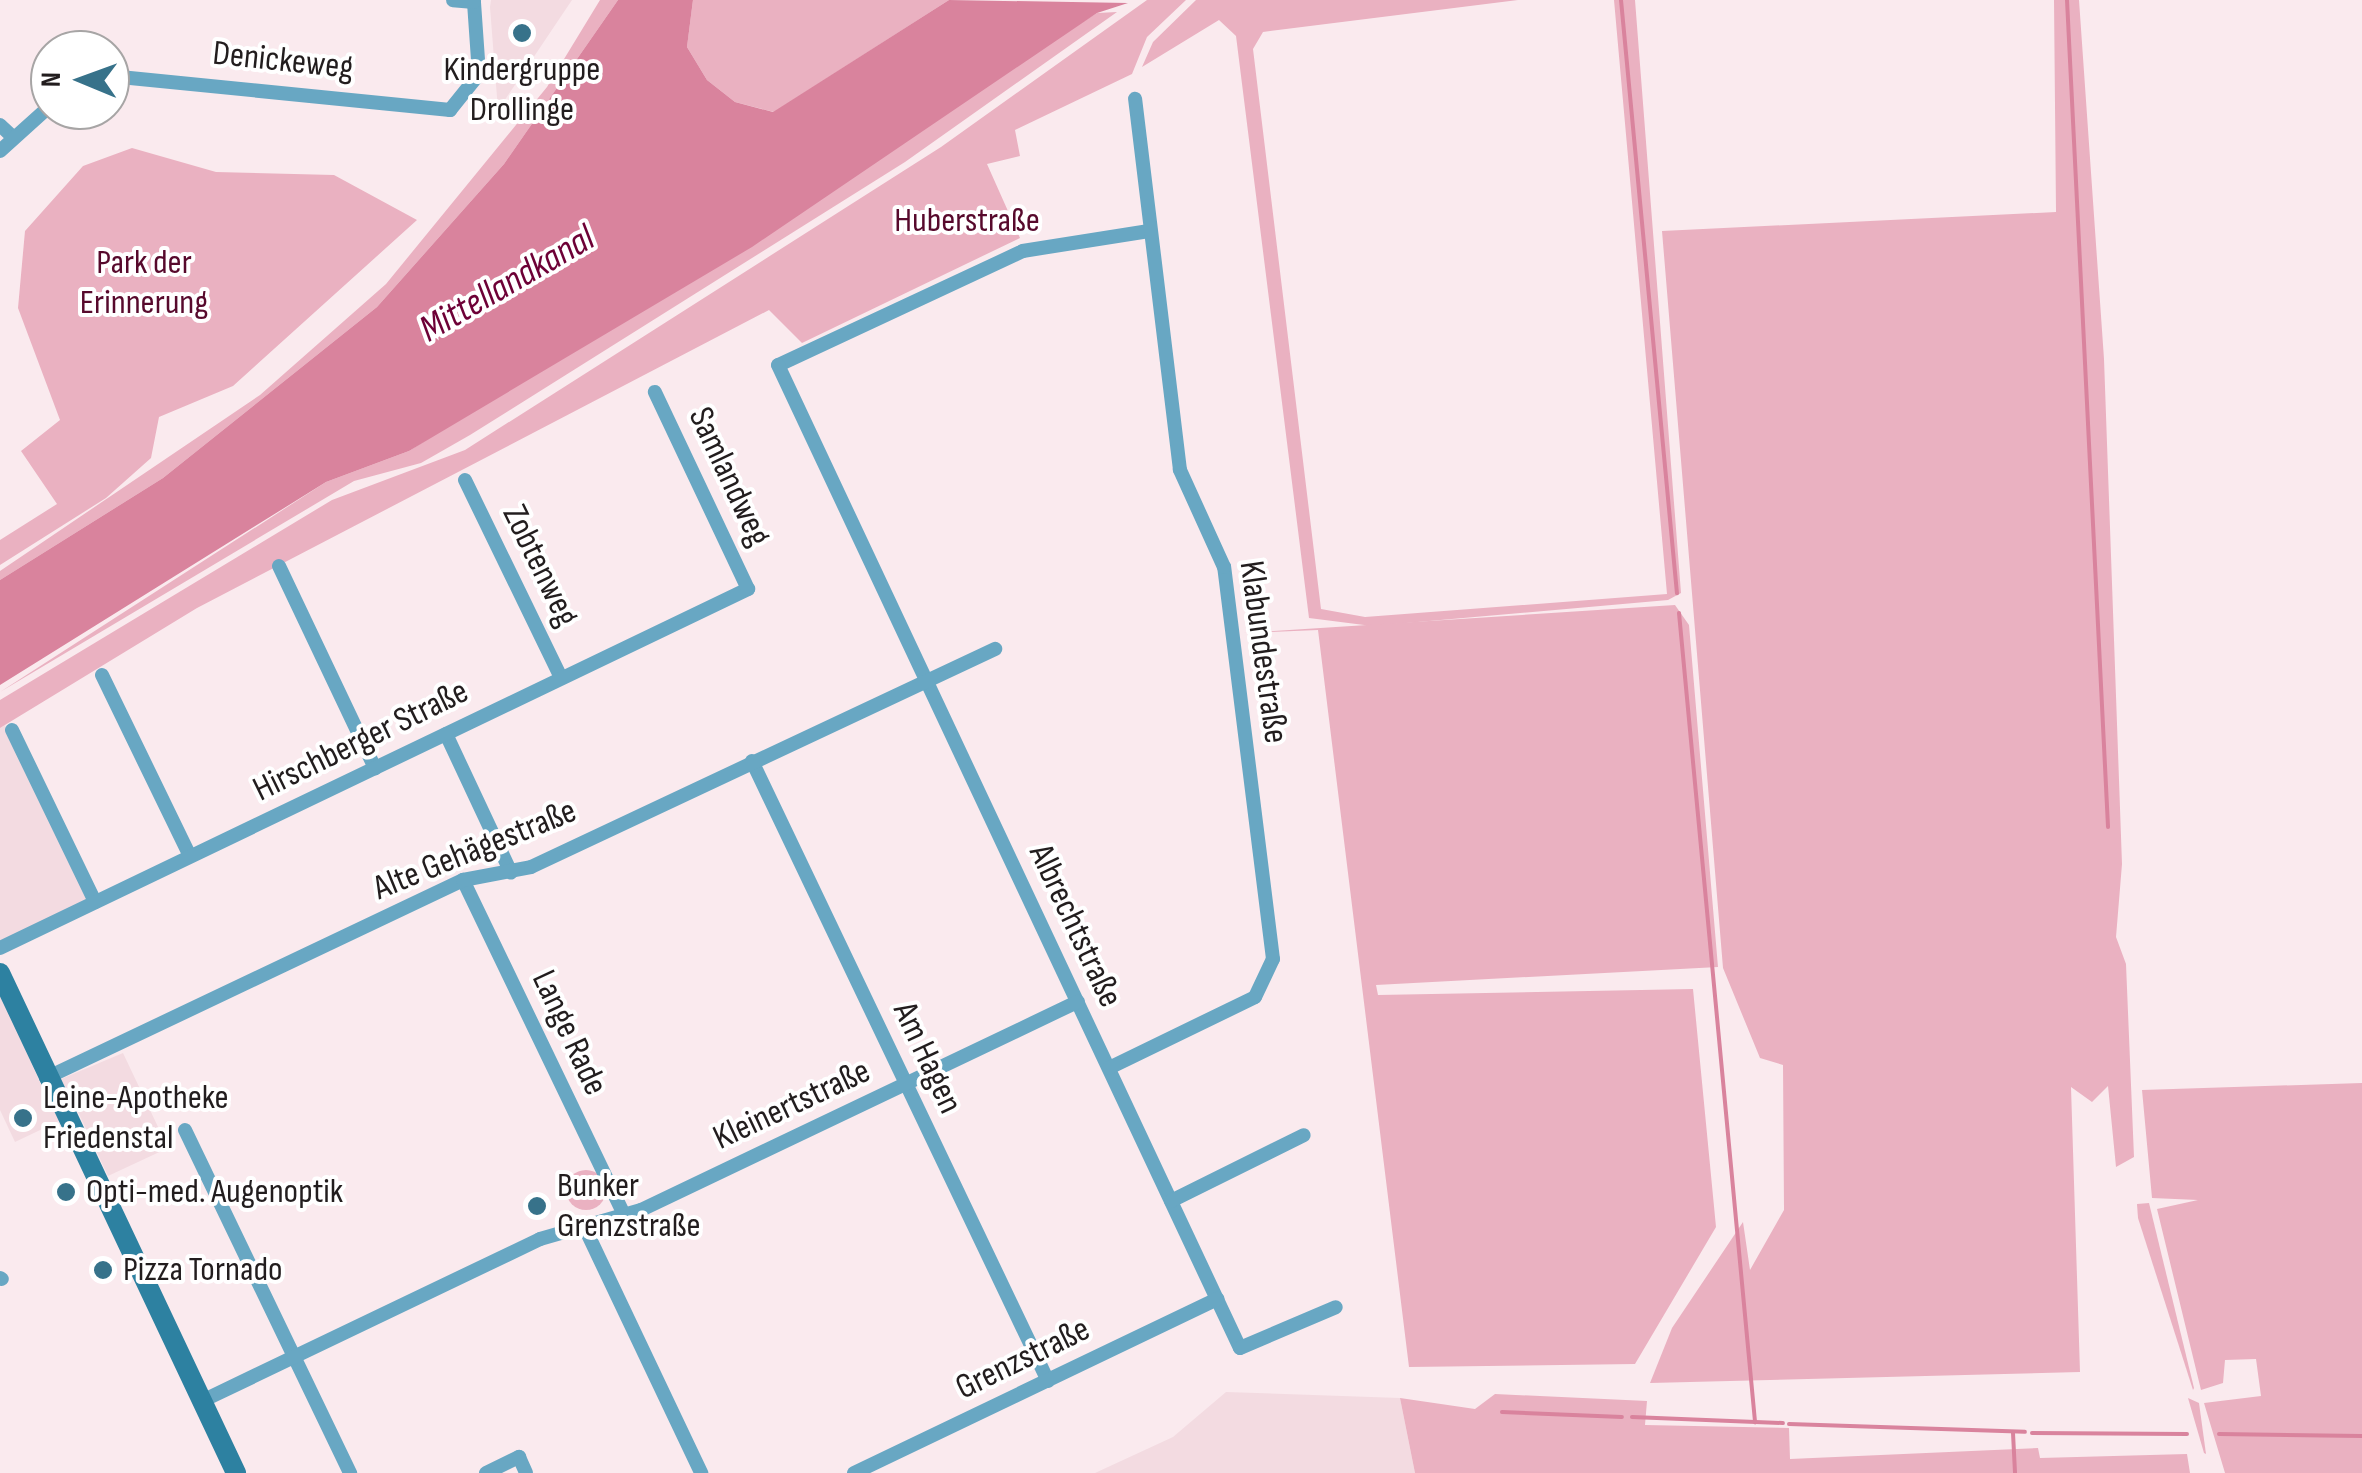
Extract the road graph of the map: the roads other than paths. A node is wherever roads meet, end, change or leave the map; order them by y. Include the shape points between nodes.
1 (453, 0) edge
2 (130, 78) edge
3 (1136, 99) dead end
4 (30, 122) edge
5 (0, 125) edge
6 (12, 136) junction
7 (0, 150) edge
8 (1150, 230) junction
9 (655, 392) dead end
10 (465, 480) dead end
11 (278, 566) dead end
12 (748, 588) joint
13 (995, 649) dead end
14 (102, 675) dead end
15 (925, 677) junction
16 (561, 678) junction
17 (12, 730) dead end
18 (446, 734) junction
19 (752, 761) junction
20 (375, 768) junction
21 (190, 856) junction
22 (510, 872) junction
23 (463, 880) junction
24 (95, 902) junction
25 (0, 948) edge
26 (0, 974) edge
27 (1078, 1002) junction
28 (1108, 1068) junction
29 (46, 1078) junction
30 (906, 1084) junction
31 (185, 1130) dead end
32 (1304, 1135) dead end
33 (1171, 1201) junction
34 (622, 1211) junction
35 (584, 1224) junction
36 (1217, 1299) junction
37 (1336, 1306) dead end
38 (294, 1356) junction
39 (1048, 1381) junction
40 (202, 1401) junction
41 (236, 1473) edge
42 (350, 1473) edge
43 (486, 1473) edge
44 (526, 1473) edge
45 (701, 1473) edge
46 (854, 1473) edge

1 - 2 street, Denickeweg via 474,2 478,74 450,110
3 - 8 street, Klabundestraße
4 - 6 street
5 - 6 street
6 - 7 street
8 - 15 street, Albrechtstraße via 1023,251 778,364
8 - 28 street, Klabundestraße via 1180,470 1224,567 1272,959 1255,996
9 - 12 street, Samlandweg
10 - 16 street, Zobtenweg
11 - 20 street
12 - 16 street, Hirschberger Straße
13 - 15 street
14 - 21 street
15 - 19 street, Alte Gehägestraße
15 - 27 street, Albrechtstraße
16 - 18 street, Hirschberger Straße
17 - 24 street
18 - 20 street, Hirschberger Straße
18 - 22 street
19 - 22 street, Alte Gehägestraße
19 - 30 street, Am Hagen
20 - 21 street, Hirschberger Straße
21 - 24 street, Hirschberger Straße
22 - 23 street, Alte Gehägestraße
23 - 29 street, Alte Gehägestraße
23 - 34 street, Lange Rade
24 - 25 street, Hirschberger Straße
26 - 29 main road
27 - 28 street, Albrechtstraße
27 - 30 street, Kleinertstraße
28 - 33 street, Albrechtstraße
29 - 40 main road
30 - 34 street, Kleinertstraße
30 - 39 street, Am Hagen
31 - 38 street
32 - 33 street
33 - 36 street, Albrechtstraße
34 - 35 street, Kleinertstraße
35 - 38 street, Kleinertstraße
35 - 45 street
36 - 37 street, Albrechtstraße via 1240,1348
36 - 39 street, Grenzstraße
38 - 40 street, Kleinertstraße
38 - 42 street
39 - 46 street, Grenzstraße
40 - 41 main road
43 - 44 street via 519,1457

